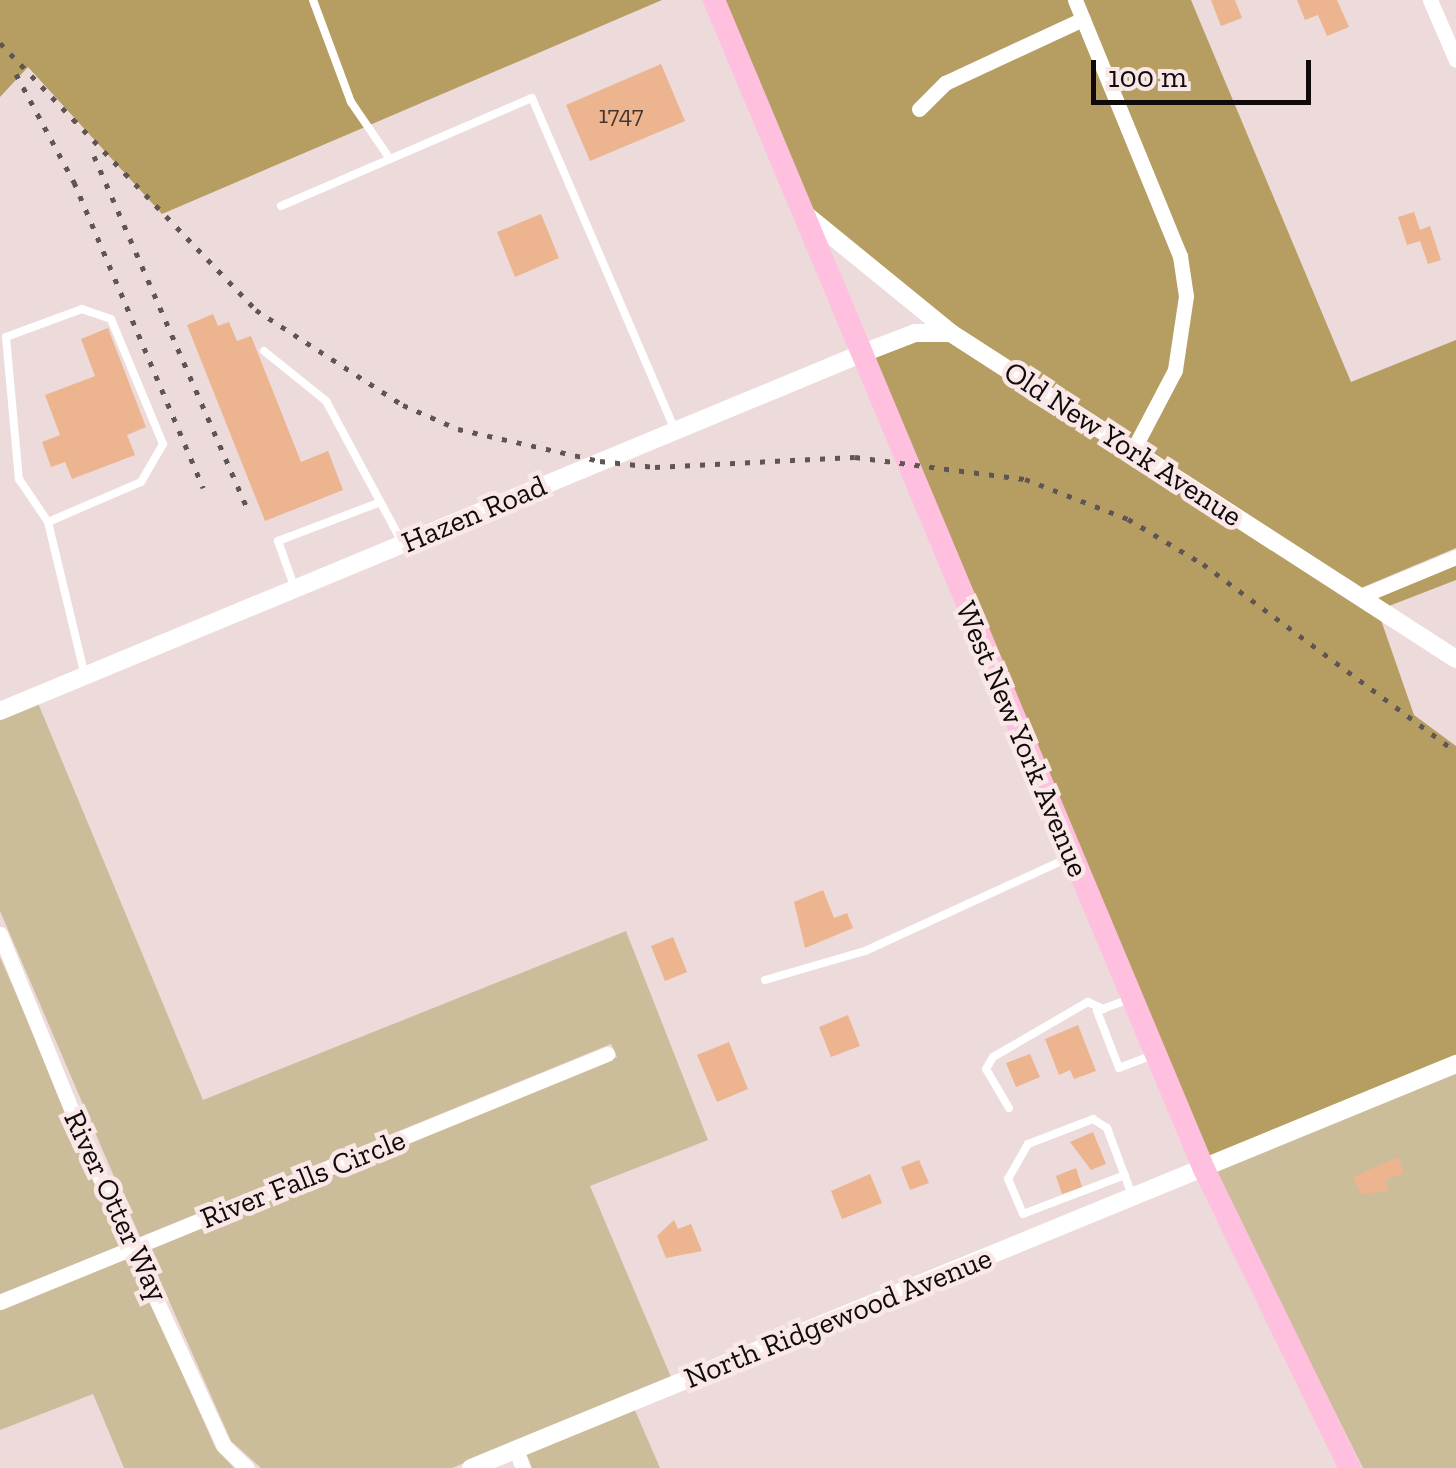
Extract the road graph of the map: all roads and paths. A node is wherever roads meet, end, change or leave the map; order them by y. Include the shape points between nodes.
1 (314, 0) edge
2 (714, 0) edge
3 (1075, 0) edge
4 (1430, 0) edge
5 (1083, 19) junction
6 (1456, 60) edge
7 (919, 109) dead end
8 (390, 159) junction
9 (281, 206) dead end
10 (804, 212) junction
11 (951, 333) junction
12 (264, 351) dead end
13 (862, 353) junction
14 (675, 430) junction
15 (1132, 450) junction
16 (378, 503) junction
17 (48, 522) junction
18 (403, 544) junction
19 (1456, 556) edge
20 (294, 590) junction
21 (1360, 597) junction
22 (1456, 659) edge
23 (85, 676) junction
24 (0, 711) edge
25 (1072, 856) junction
26 (0, 934) edge
27 (764, 980) dead end
28 (1132, 998) junction
29 (1103, 1009) junction
30 (606, 1054) dead end
31 (1155, 1054) junction
32 (1456, 1064) edge
33 (1009, 1108) dead end
34 (1204, 1168) junction
35 (1124, 1175) junction
36 (1134, 1198) junction
37 (136, 1247) junction
38 (0, 1302) edge
39 (516, 1450) junction
40 (247, 1468) edge
41 (472, 1468) edge
42 (523, 1468) edge
43 (1350, 1468) edge

1 - 8 lane via 351,102
2 - 10 main road, West New York Avenue
3 - 5 street
4 - 6 street
5 - 7 street via 945,83
5 - 15 street via 1180,256 1186,296 1175,370
8 - 9 lane
8 - 14 lane via 532,98
10 - 11 street, Old New York Avenue
10 - 13 main road, West New York Avenue
11 - 13 street, Hazen Road via 914,333
11 - 15 street, Old New York Avenue
12 - 16 lane via 326,401
13 - 14 street, Hazen Road
13 - 25 main road, West New York Avenue
14 - 18 street, Hazen Road
15 - 21 street, Old New York Avenue
16 - 18 lane
16 - 20 lane via 278,541
17 - 17 lane via 19,479 6,337 82,309 111,319 163,444 141,482
17 - 23 lane
18 - 20 street, Hazen Road
19 - 21 street
20 - 23 street, Hazen Road
21 - 22 street, Old New York Avenue
23 - 24 street, Hazen Road
25 - 27 lane via 866,951
25 - 28 main road, West New York Avenue
26 - 37 street, River Otter Way via 93,1163
28 - 29 lane
28 - 31 main road, West New York Avenue
29 - 31 lane via 1119,1068
29 - 33 lane via 1088,1002 993,1057 986,1070
30 - 37 street, River Falls Circle
31 - 34 main road, West New York Avenue
32 - 34 street, North Ridgewood Avenue
34 - 36 street, North Ridgewood Avenue
34 - 43 main road, West New York Avenue
35 - 35 lane via 1107,1128 1093,1119 1028,1144 1008,1179 1023,1214
35 - 36 lane
36 - 39 street, North Ridgewood Avenue
37 - 38 street, River Falls Circle
37 - 40 street, River Otter Way via 224,1446
39 - 41 street, North Ridgewood Avenue
39 - 42 street

